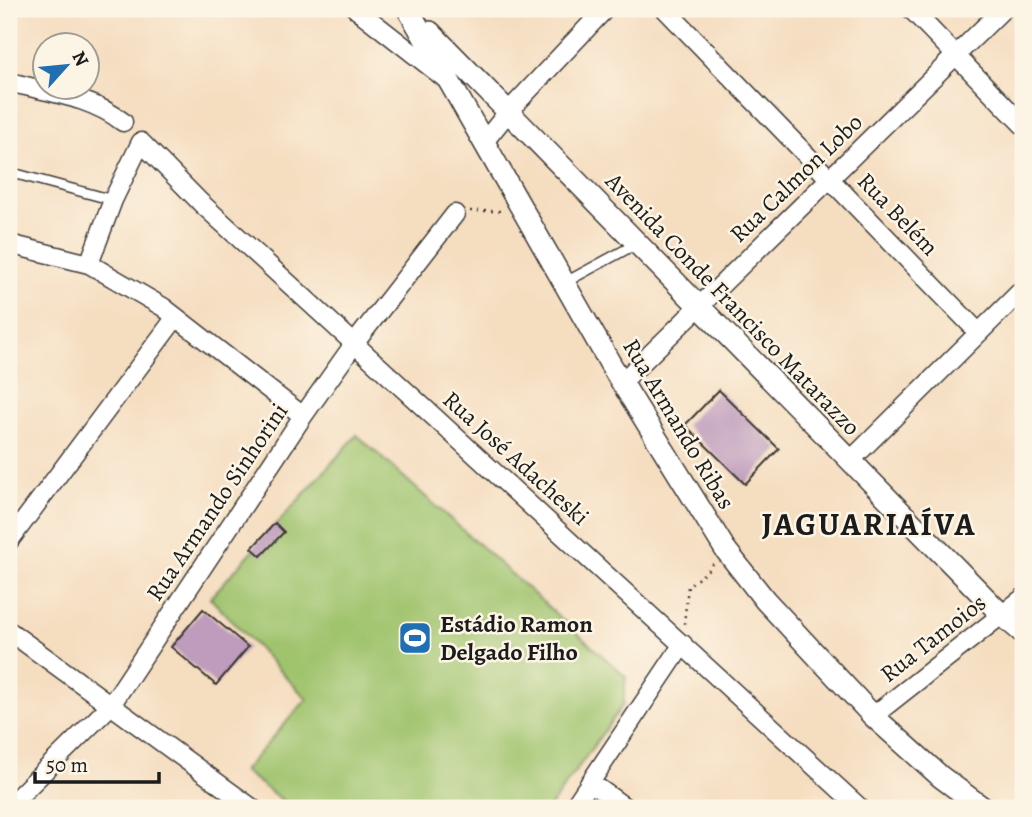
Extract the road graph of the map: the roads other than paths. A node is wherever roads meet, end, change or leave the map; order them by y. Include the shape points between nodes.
1 (356, 9) edge
2 (408, 9) edge
3 (605, 9) edge
4 (666, 9) edge
5 (911, 9) edge
6 (1003, 9) edge
7 (956, 55) junction
8 (449, 81) junction
9 (9, 82) edge
10 (508, 112) junction
11 (123, 122) dead end
12 (1023, 125) edge
13 (484, 142) junction
14 (9, 172) edge
15 (830, 179) junction
16 (113, 200) junction
17 (455, 214) road end
18 (9, 244) edge
19 (636, 244) junction
20 (89, 264) junction
21 (564, 283) junction
22 (1023, 289) edge
23 (699, 308) junction
24 (176, 317) junction
25 (979, 333) junction
26 (355, 344) junction
27 (622, 382) junction
28 (303, 416) junction
29 (850, 461) junction
30 (9, 541) edge
31 (1023, 598) edge
32 (1002, 615) junction
33 (9, 631) edge
34 (1023, 633) edge
35 (683, 644) junction
36 (111, 705) junction
37 (873, 716) junction
38 (590, 782) junction
39 (9, 806) edge
40 (251, 808) edge
41 (573, 808) edge
42 (626, 808) edge
43 (860, 808) edge
44 (983, 808) edge

1 - 8 street, Rua Armando Ribas
2 - 8 street, Rua Armando Ribas
2 - 10 street, Avenida Conde Francisco Matarazzo
3 - 10 street
4 - 15 street, Rua Belém
5 - 7 street
6 - 7 street, Rua Calmon Lobo
7 - 12 street
7 - 15 street, Rua Calmon Lobo
8 - 13 street, Rua Armando Ribas
9 - 11 street via 79,100 109,111
10 - 13 street
10 - 19 street, Avenida Conde Francisco Matarazzo
13 - 21 street, Rua Armando Ribas
14 - 16 lane
15 - 23 street, Rua Calmon Lobo
15 - 25 street, Rua Belém
16 - 20 street
16 - 26 street, Rua José Adacheski via 141,142
17 - 26 street, Rua Armando Sinhorini
18 - 20 street
19 - 21 lane
19 - 23 street, Avenida Conde Francisco Matarazzo
20 - 24 street
21 - 27 street, Rua Armando Ribas
22 - 25 street
23 - 27 street, Rua Calmon Lobo
23 - 29 street, Avenida Conde Francisco Matarazzo
24 - 28 street
24 - 30 street
25 - 29 street
26 - 28 street, Rua Armando Sinhorini
26 - 35 street, Rua José Adacheski
27 - 37 street, Rua Armando Ribas via 725,549 765,600
28 - 36 street, Rua Armando Sinhorini
29 - 32 street, Avenida Conde Francisco Matarazzo
31 - 32 street, Rua Tamoios
32 - 34 street, Avenida Conde Francisco Matarazzo
32 - 37 street, Rua Tamoios
33 - 36 street
35 - 38 street
35 - 43 street, Rua José Adacheski
36 - 39 street, Rua Armando Sinhorini
36 - 40 street
37 - 44 street, Rua Armando Ribas
38 - 41 street
38 - 42 street

